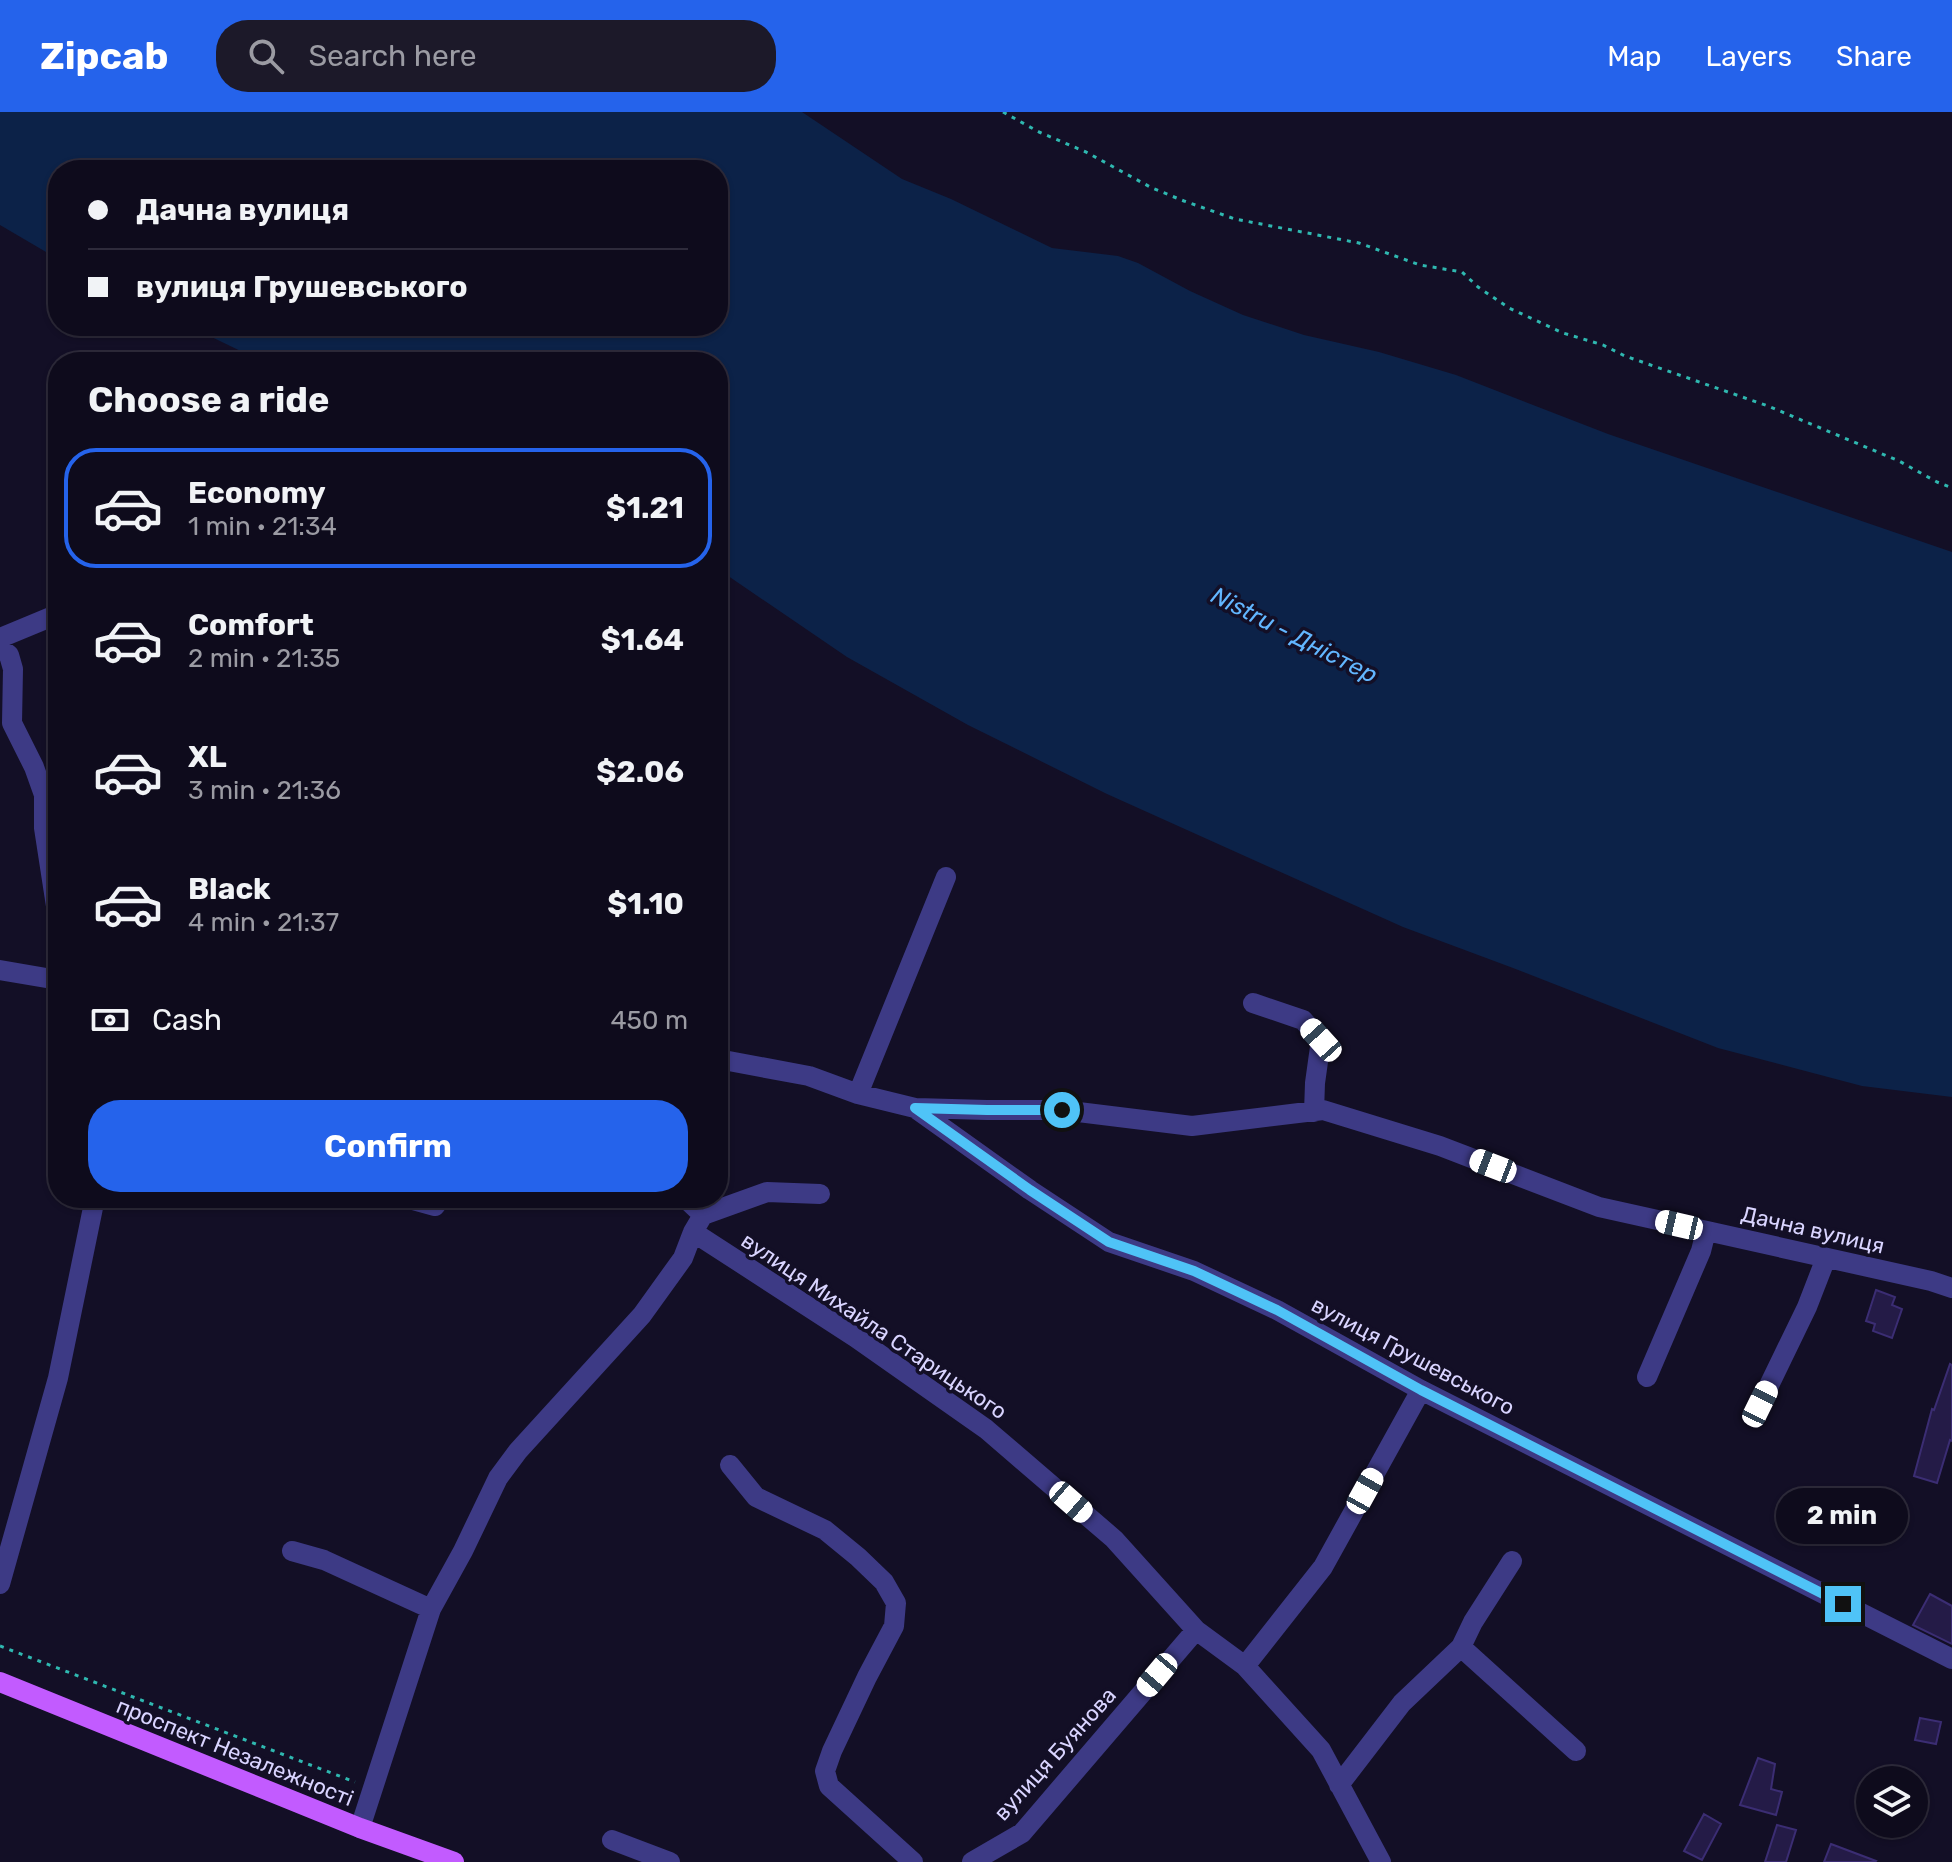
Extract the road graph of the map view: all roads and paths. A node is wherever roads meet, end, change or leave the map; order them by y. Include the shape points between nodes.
1 (1003, 112) edge
2 (1952, 488) edge
3 (48, 618) edge
4 (0, 638) edge
5 (0, 648) edge
6 (48, 854) edge
7 (946, 877) dead end
8 (0, 970) edge
9 (48, 978) edge
10 (1253, 1003) dead end
11 (728, 1061) edge
12 (858, 1094) junction
13 (915, 1108) junction
14 (1314, 1112) junction
15 (820, 1194) dead end
16 (93, 1208) edge
17 (690, 1208) edge
18 (698, 1224) junction
19 (1706, 1231) junction
20 (1826, 1258) junction
21 (1952, 1288) edge
22 (1647, 1377) dead end
23 (1421, 1390) junction
24 (1760, 1404) dead end
25 (730, 1465) dead end
26 (292, 1551) dead end
27 (1512, 1561) dead end
28 (0, 1584) edge
29 (431, 1609) junction
30 (1196, 1630) junction
31 (0, 1646) edge
32 (1461, 1647) junction
33 (1952, 1659) edge
34 (1245, 1666) junction
35 (0, 1682) edge
36 (1576, 1751) dead end
37 (1339, 1785) junction
38 (373, 1789) junction
39 (360, 1828) junction
40 (612, 1840) dead end
41 (414, 1855) edge
42 (454, 1862) edge
43 (670, 1862) edge
44 (913, 1862) edge
45 (972, 1862) edge
46 (1381, 1862) edge

1 - 2 path via 1197,206 1462,272 1509,308 1551,328 1768,406
3 - 4 street
5 - 6 street via 13,669 12,723 44,795
7 - 12 street
8 - 9 street
10 - 14 street via 1303,1020 1321,1040
11 - 12 street, вулиця Грушевського via 809,1076
12 - 13 street, вулиця Грушевського
13 - 14 street, Дачна вулиця via 1062,1110 1192,1126
13 - 23 street, вулиця Грушевського via 1109,1242 1250,1297
14 - 19 street, Дачна вулиця via 1323,1110 1440,1146 1599,1207
15 - 18 street via 767,1192
16 - 28 street via 58,1378
17 - 18 street
18 - 29 street via 683,1258 642,1315 498,1478
18 - 30 street, вулиця Михайла Старицького via 986,1429 1114,1539
19 - 20 street, Дачна вулиця
19 - 22 street
20 - 21 street, Дачна вулиця
20 - 24 street
23 - 33 street, вулиця Грушевського
23 - 34 street via 1323,1567
25 - 44 street via 756,1497 825,1530 858,1557 884,1582 896,1603 894,1626 825,1771 829,1786
26 - 29 street via 324,1560
27 - 32 street
29 - 38 street
30 - 34 street, вулиця Михайла Старицького
30 - 45 street, вулиця Буянова via 1022,1833
31 - 38 path
32 - 36 street
32 - 37 street via 1402,1703
34 - 37 street, вулиця Михайла Старицького via 1321,1750
35 - 39 main road, проспект Незалежності
37 - 46 street, вулиця Михайла Старицького
38 - 39 street
39 - 41 main road, проспект Незалежності
40 - 43 street
41 - 42 main road, проспект Незалежності

